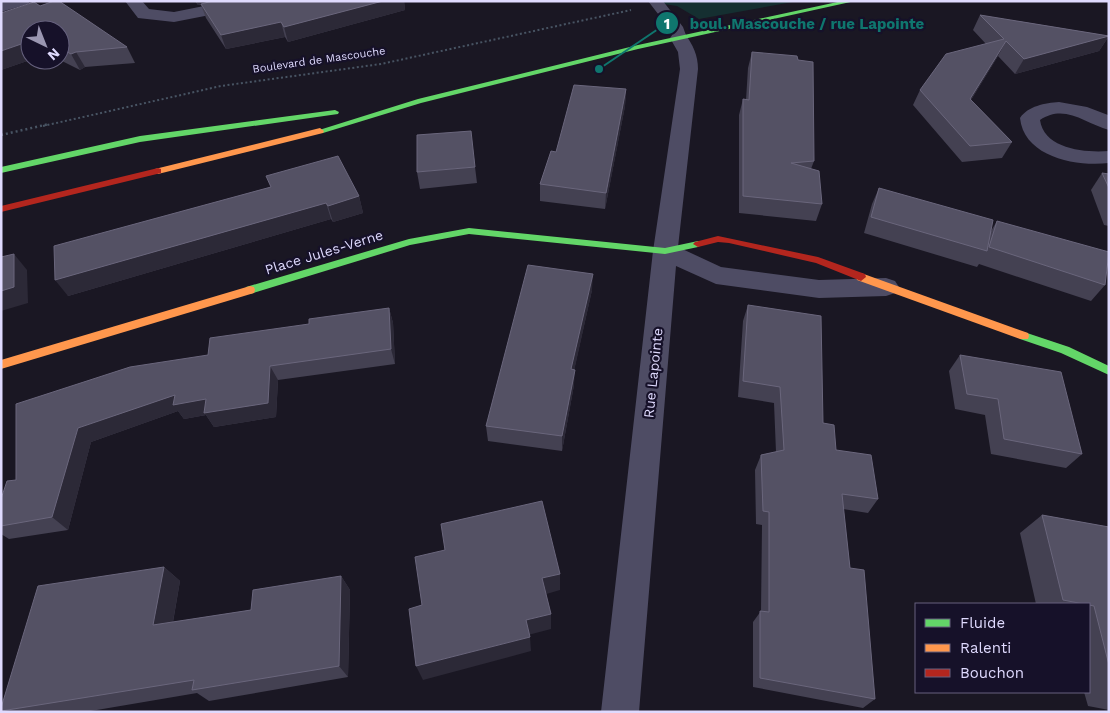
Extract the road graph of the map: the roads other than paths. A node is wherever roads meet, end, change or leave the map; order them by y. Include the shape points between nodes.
1 (22, 1) edge
2 (133, 1) edge
3 (256, 1) edge
4 (655, 1) edge
5 (852, 1) edge
6 (1, 7) edge
7 (678, 38) junction
8 (418, 101) junction
9 (1109, 124) edge
10 (1109, 157) edge
11 (1, 170) edge
12 (1, 208) edge
13 (665, 251) junction
14 (886, 287) junction
15 (1, 365) edge
16 (1109, 371) edge
17 (620, 712) edge

1 - 6 street
2 - 3 street via 144,14 174,17
4 - 7 lane via 676,27
5 - 7 street
7 - 8 street
7 - 13 street, Rue Lapointe via 686,50 689,69
8 - 11 street via 164,135
8 - 12 street via 341,126
9 - 10 street via 1088,114 1059,108 1037,112 1030,118 1029,125 1042,142 1056,149 1089,158
13 - 14 street via 716,275 819,289
13 - 14 street, Place Jules-Verne via 718,239 730,240 818,260
13 - 15 street, Place Jules-Verne via 469,231 409,242
13 - 17 street, Rue Lapointe
14 - 16 street, Place Jules-Verne via 1065,350

